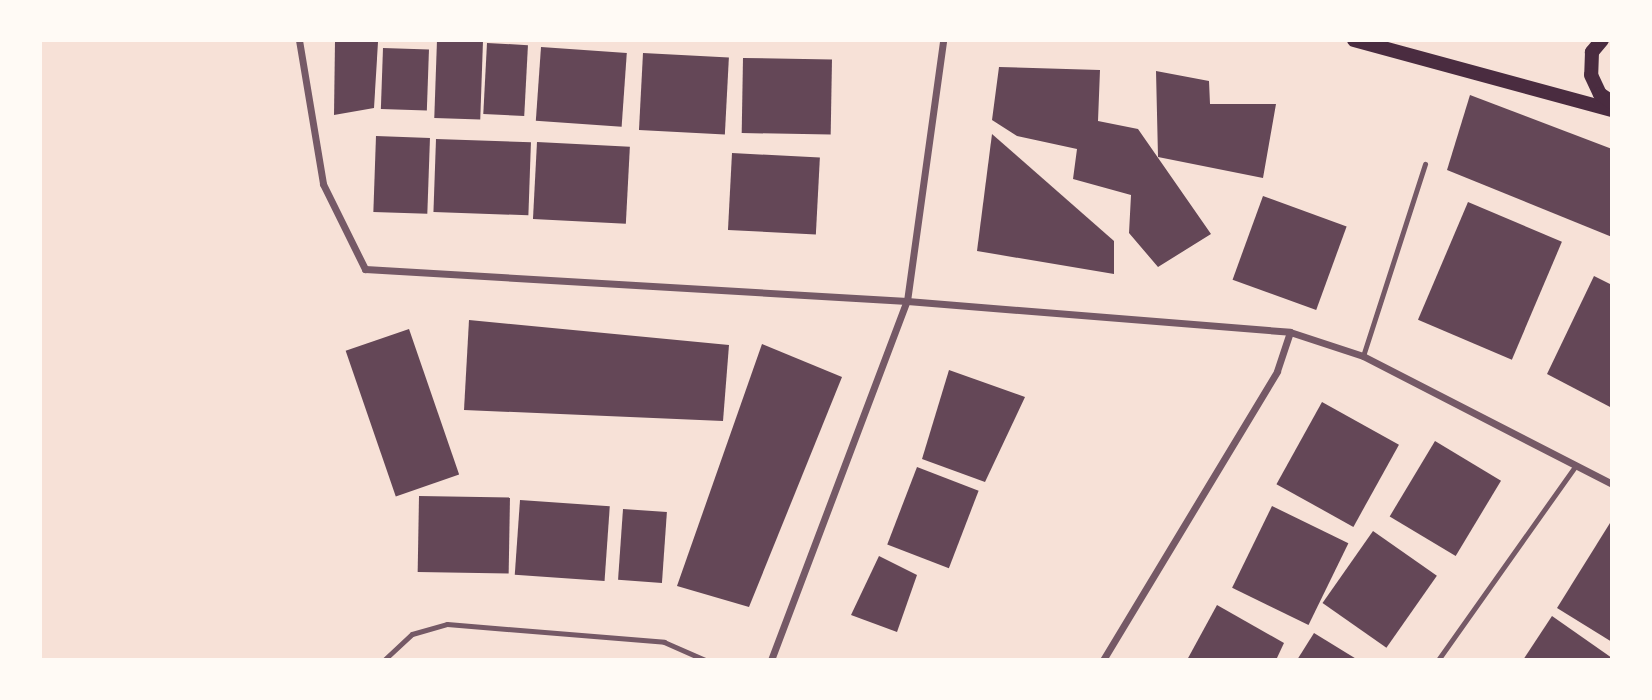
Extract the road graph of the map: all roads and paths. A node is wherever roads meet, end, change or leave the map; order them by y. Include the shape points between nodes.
1 (299, 40) edge
2 (943, 40) edge
3 (1354, 40) edge
4 (1597, 44) edge
5 (1612, 102) edge
6 (1612, 110) edge
7 (1425, 164) dead end
8 (907, 301) junction
9 (1290, 332) junction
10 (1363, 356) junction
11 (1576, 465) junction
12 (1612, 484) edge
13 (384, 660) edge
14 (705, 660) edge
15 (771, 660) edge
16 (1103, 660) edge
17 (1438, 660) edge

1 - 8 street via 323,184 365,269
2 - 8 street
3 - 6 main road
4 - 5 main road via 1591,75 1600,94
7 - 10 lane
8 - 9 street
8 - 15 street
9 - 10 street
9 - 16 street via 1277,371
10 - 11 street
11 - 12 street
11 - 17 lane
13 - 14 lane via 412,634 447,624 664,642

